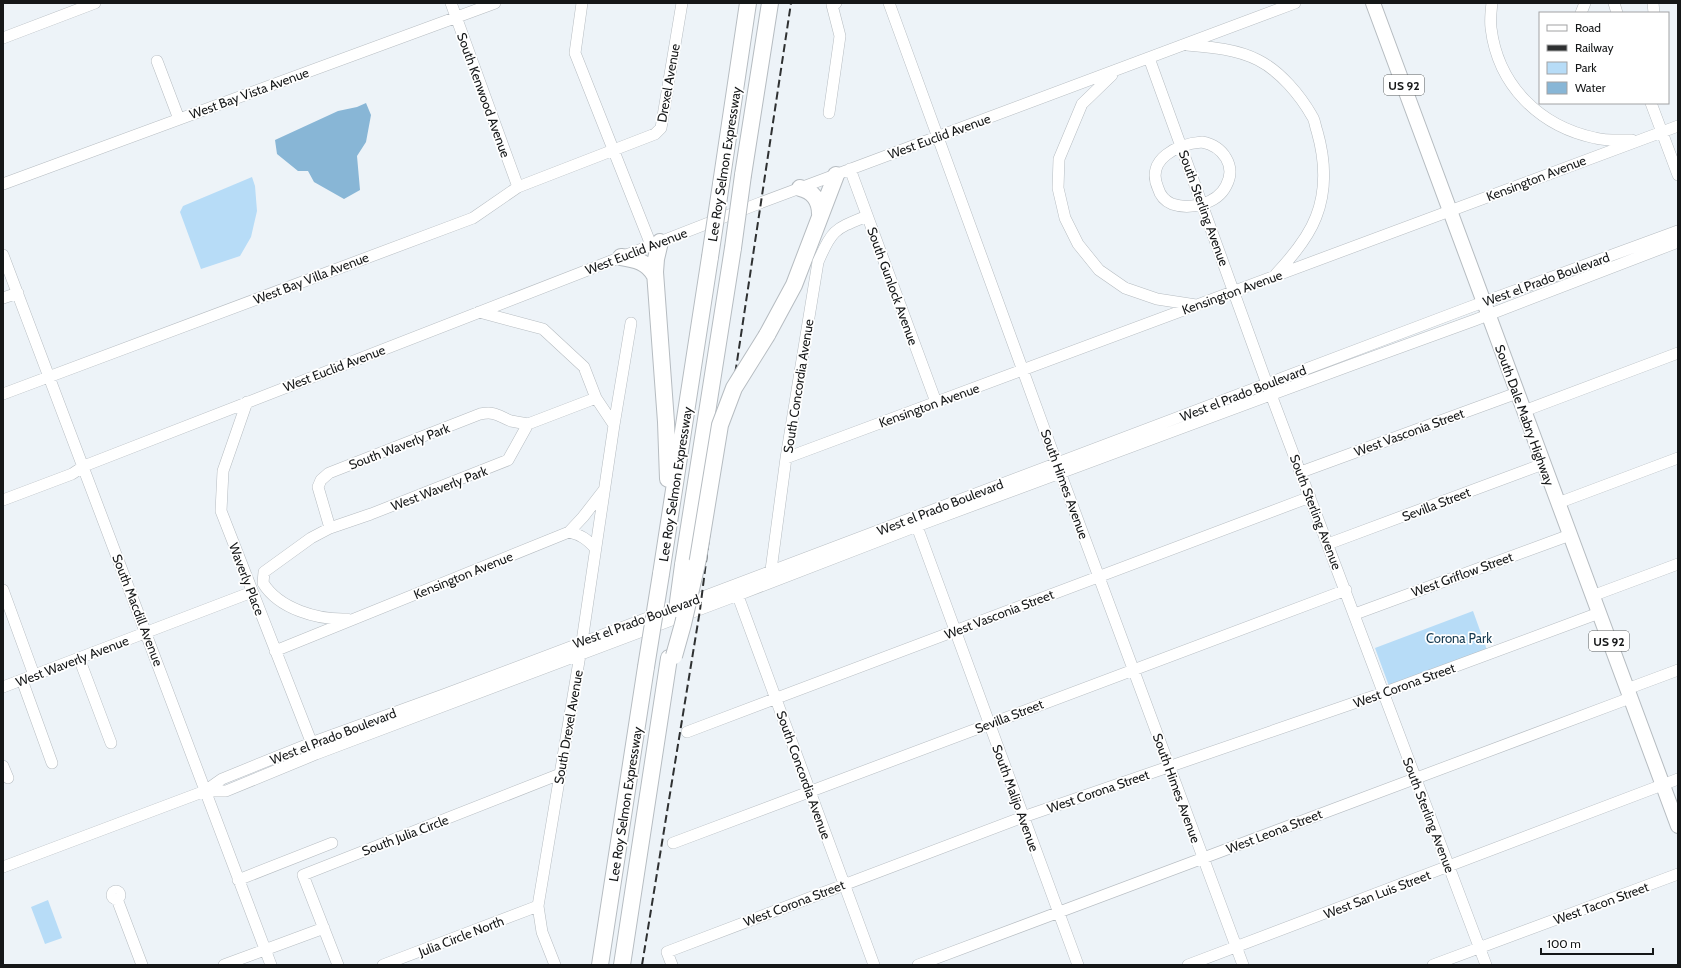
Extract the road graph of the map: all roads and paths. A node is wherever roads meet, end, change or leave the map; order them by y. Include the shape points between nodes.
1 (95, 3) edge
2 (450, 3) edge
3 (495, 3) edge
4 (582, 3) edge
5 (682, 3) edge
6 (748, 3) edge
7 (770, 3) edge
8 (836, 3) edge
9 (889, 3) edge
10 (1295, 3) edge
11 (1373, 3) edge
12 (1492, 3) edge
13 (456, 16) junction
14 (3, 38) edge
15 (1184, 44) junction
16 (1149, 58) junction
17 (157, 61) dead end
18 (1118, 69) junction
19 (1651, 104) edge
20 (829, 113) dead end
21 (180, 119) junction
22 (1678, 126) edge
23 (1662, 132) junction
24 (938, 136) junction
25 (1640, 140) junction
26 (1182, 147) junction
27 (612, 151) junction
28 (850, 169) junction
29 (836, 175) junction
30 (1678, 175) edge
31 (3, 184) edge
32 (518, 187) junction
33 (800, 188) junction
34 (1202, 204) junction
35 (1450, 210) junction
36 (820, 214) junction
37 (867, 216) junction
38 (1678, 231) edge
39 (1678, 242) edge
40 (655, 243) junction
41 (3, 255) edge
42 (621, 257) junction
43 (655, 276) junction
44 (1275, 276) junction
45 (1234, 291) junction
46 (18, 293) junction
47 (3, 298) edge
48 (1484, 302) junction
49 (1196, 305) junction
50 (479, 312) junction
51 (1489, 315) junction
52 (631, 323) dead end
53 (1349, 353) junction
54 (1678, 353) edge
55 (1354, 364) junction
56 (1023, 370) junction
57 (49, 377) junction
58 (1267, 384) junction
59 (1517, 393) junction
60 (3, 394) edge
61 (1272, 395) junction
62 (596, 398) junction
63 (247, 402) junction
64 (936, 402) junction
65 (1524, 411) junction
66 (528, 424) junction
67 (614, 424) junction
68 (1160, 430) junction
69 (786, 458) junction
70 (1678, 458) edge
71 (1543, 464) junction
72 (84, 466) junction
73 (1058, 469) junction
74 (1301, 472) junction
75 (605, 488) junction
76 (1310, 497) junction
77 (3, 500) edge
78 (1558, 503) junction
79 (670, 517) junction
80 (915, 522) junction
81 (330, 528) junction
82 (569, 532) junction
83 (1570, 535) junction
84 (1328, 544) junction
85 (595, 548) junction
86 (1678, 564) edge
87 (771, 570) junction
88 (1099, 576) junction
89 (772, 582) junction
90 (263, 583) junction
91 (734, 585) junction
92 (3, 590) edge
93 (251, 590) junction
94 (1346, 590) junction
95 (738, 595) junction
96 (1592, 596) junction
97 (1599, 613) junction
98 (1355, 614) junction
99 (357, 618) junction
100 (955, 631) junction
101 (146, 633) junction
102 (582, 642) junction
103 (275, 651) junction
104 (580, 655) junction
105 (79, 658) junction
106 (670, 660) junction
107 (1133, 669) junction
108 (1678, 670) edge
109 (34, 675) junction
110 (22, 680) junction
111 (3, 687) edge
112 (1383, 693) junction
113 (1629, 694) junction
114 (448, 699) junction
115 (776, 699) junction
116 (989, 724) junction
117 (687, 732) dead end
118 (110, 743) dead end
119 (311, 743) junction
120 (316, 754) junction
121 (52, 763) dead end
122 (3, 766) edge
123 (1169, 767) junction
124 (560, 774) junction
125 (8, 778) dead end
126 (1415, 778) junction
127 (1678, 779) edge
128 (1662, 785) junction
129 (205, 791) junction
130 (810, 791) junction
131 (1023, 817) junction
132 (1678, 826) edge
133 (332, 843) dead end
134 (673, 843) dead end
135 (1203, 858) junction
136 (3, 867) edge
137 (1449, 867) junction
138 (1678, 874) edge
139 (238, 880) junction
140 (844, 884) junction
141 (117, 899) dead end
142 (538, 906) junction
143 (1058, 912) junction
144 (324, 928) junction
145 (1236, 947) junction
146 (1480, 948) junction
147 (265, 949) junction
148 (142, 965) edge
149 (224, 965) edge
150 (271, 965) edge
151 (338, 965) edge
152 (383, 965) edge
153 (554, 965) edge
154 (600, 965) edge
155 (622, 965) edge
156 (672, 965) edge
157 (874, 965) edge
158 (918, 965) edge
159 (1078, 965) edge
160 (1188, 965) edge
161 (1243, 965) edge
162 (1433, 965) edge
163 (1486, 965) edge

1 - 14 street
2 - 13 street, South Kenwood Avenue
3 - 13 street, West Bay Vista Avenue
4 - 27 street via 574,53
5 - 27 street, Drexel Avenue via 661,128 648,138
6 - 79 highway, Lee Roy Selmon Expressway, bridge
7 - 106 highway, Lee Roy Selmon Expressway, bridge
8 - 20 street via 832,5 840,36
9 - 24 street, South Himes Avenue
10 - 15 street, West Euclid Avenue
11 - 35 main road, South Dale Mabry Highway / US 92
12 - 25 street via 1491,27 1498,59 1514,88 1536,112 1564,130 1596,139
13 - 21 street, West Bay Vista Avenue
13 - 32 street, South Kenwood Avenue
15 - 16 street, West Euclid Avenue
15 - 44 street via 1232,51 1258,60 1282,78 1313,117 1324,161 1324,188 1316,217 1293,257
16 - 18 street, West Euclid Avenue
16 - 26 street, South Sterling Avenue
17 - 21 street
18 - 24 street, West Euclid Avenue
18 - 49 street via 1082,104 1059,159 1058,188 1065,218 1078,244 1098,270 1125,288 1157,299
19 - 23 street
21 - 31 street, West Bay Vista Avenue
22 - 23 street, Kensington Avenue
23 - 25 street, Kensington Avenue
23 - 30 street
24 - 28 street, West Euclid Avenue
24 - 56 street, South Himes Avenue
25 - 35 street, Kensington Avenue
26 - 34 street, South Sterling Avenue
26 - 34 street via 1164,157 1155,172 1154,180 1160,195 1169,202 1180,206
26 - 34 street via 1190,143 1210,144 1222,152 1229,164 1226,186 1217,196
27 - 32 street, West Bay Villa Avenue
27 - 40 street
28 - 29 street, West Euclid Avenue
28 - 37 street, South Gunlock Avenue
29 - 33 street, West Euclid Avenue
29 - 36 highway
32 - 57 street, West Bay Villa Avenue via 473,218
33 - 36 highway via 808,190 814,196
33 - 40 street, West Euclid Avenue
34 - 45 street, South Sterling Avenue
35 - 44 street, Kensington Avenue
35 - 48 main road, South Dale Mabry Highway / US 92
36 - 106 highway, bridge via 794,285 734,388 720,424 698,559 683,624
37 - 64 street, South Gunlock Avenue
37 - 69 street, South Concordia Avenue via 838,228 829,238 818,262
38 - 48 street, West el Prado Boulevard
39 - 51 street, West el Prado Boulevard
40 - 42 street, West Euclid Avenue
40 - 43 highway
41 - 46 street, South Macdill Avenue
42 - 43 highway via 644,264
42 - 50 street, West Euclid Avenue
43 - 79 highway
44 - 45 street, Kensington Avenue
45 - 49 street, Kensington Avenue
45 - 58 street, South Sterling Avenue
46 - 47 street
46 - 57 street, South Macdill Avenue
48 - 51 main road, South Dale Mabry Highway / US 92
48 - 53 street, West el Prado Boulevard
49 - 56 street, Kensington Avenue
50 - 62 street via 543,329 584,367
50 - 63 street, West Euclid Avenue
51 - 55 street, West el Prado Boulevard
51 - 59 main road, South Dale Mabry Highway / US 92
52 - 67 street
53 - 55 street
53 - 58 street, West el Prado Boulevard
54 - 65 street
55 - 61 street, West el Prado Boulevard
56 - 64 street, Kensington Avenue
56 - 73 street, South Himes Avenue
57 - 60 street, West Bay Villa Avenue
57 - 72 street, South Macdill Avenue
58 - 61 street, South Sterling Avenue
58 - 68 street, West el Prado Boulevard
59 - 65 main road, South Dale Mabry Highway / US 92
59 - 74 street, West Vasconia Street
61 - 68 street, West el Prado Boulevard
61 - 74 street, South Sterling Avenue
62 - 66 street
62 - 67 street
63 - 72 street, West Euclid Avenue
63 - 93 street, Waverly Place via 223,471 221,511
64 - 69 street, Kensington Avenue
65 - 71 main road, South Dale Mabry Highway / US 92
66 - 81 street, West Waverly Park via 508,460
66 - 81 street, South Waverly Park via 490,412 480,414 329,473 318,487
67 - 75 street, South Drexel Avenue
68 - 73 street, West el Prado Boulevard
69 - 87 street, South Concordia Avenue
70 - 78 street
71 - 78 main road, South Dale Mabry Highway / US 92
71 - 84 street, Sevilla Street
72 - 77 street, West Euclid Avenue via 72,474
72 - 101 street, South Macdill Avenue
73 - 80 street, West el Prado Boulevard
73 - 88 street, South Himes Avenue
74 - 76 street, South Sterling Avenue
75 - 82 street, Kensington Avenue
75 - 85 street, South Drexel Avenue
76 - 84 street, South Sterling Avenue
76 - 88 street, West Vasconia Street
78 - 83 main road, South Dale Mabry Highway / US 92
79 - 154 highway, Lee Roy Selmon Expressway, bridge
80 - 87 street, West el Prado Boulevard
80 - 89 street, West el Prado Boulevard
80 - 100 street, South Malijo Avenue
81 - 90 street via 311,538 264,572
82 - 85 street via 580,535
82 - 99 street, Kensington Avenue
83 - 96 main road, South Dale Mabry Highway / US 92
83 - 98 street, West Griflow Street
84 - 94 street, South Sterling Avenue
85 - 102 street, South Drexel Avenue
86 - 96 street
87 - 89 street, South Concordia Avenue
87 - 91 street, West el Prado Boulevard
88 - 100 street, West Vasconia Street
88 - 107 street, South Himes Avenue
89 - 95 street, West el Prado Boulevard
90 - 93 street, West Waverly Avenue
90 - 99 street, Kensington Avenue via 267,590 281,601 300,611 333,619
91 - 95 street, South Concordia Avenue
91 - 102 street, West el Prado Boulevard
92 - 109 street
93 - 101 street, West Waverly Avenue
93 - 103 street, Waverly Place
94 - 98 street, South Sterling Avenue
94 - 107 street, Sevilla Street
95 - 104 street, West el Prado Boulevard
95 - 115 street, South Concordia Avenue
96 - 97 main road, South Dale Mabry Highway / US 92
97 - 112 street, West Corona Street
97 - 113 main road, South Dale Mabry Highway / US 92
98 - 112 street, South Sterling Avenue
99 - 103 street, Kensington Avenue
100 - 115 street, West Vasconia Street
100 - 116 street, South Malijo Avenue
101 - 105 street, West Waverly Avenue
101 - 129 street, South Macdill Avenue
102 - 104 street, South Drexel Avenue
102 - 114 street, West el Prado Boulevard
103 - 119 street, Waverly Place
104 - 114 street, West el Prado Boulevard
104 - 124 street, South Drexel Avenue
105 - 109 street, West Waverly Avenue
105 - 118 street
106 - 155 highway, Lee Roy Selmon Expressway
107 - 116 street, Sevilla Street
107 - 123 street, South Himes Avenue
108 - 113 street, West Leona Street
109 - 110 street, West Waverly Avenue
110 - 111 street, West Waverly Avenue
110 - 121 street
112 - 123 street, West Corona Street
112 - 126 street, South Sterling Avenue
113 - 126 street, West Leona Street
113 - 128 main road, South Dale Mabry Highway / US 92
114 - 119 street, West el Prado Boulevard
114 - 120 street, West el Prado Boulevard
115 - 117 street, West Vasconia Street
115 - 130 street, South Concordia Avenue
116 - 130 street, Sevilla Street
116 - 131 street, South Malijo Avenue
119 - 120 street, Waverly Place
119 - 129 street, West el Prado Boulevard via 222,779
120 - 129 street, West el Prado Boulevard via 226,791
122 - 125 street
123 - 131 street, West Corona Street
123 - 135 street, South Himes Avenue
124 - 142 street, South Drexel Avenue
124 - 144 street, South Julia Circle via 303,875
126 - 135 street, West Leona Street
126 - 137 street, South Sterling Avenue
127 - 128 street, West San Luis Street
128 - 132 main road, South Dale Mabry Highway / US 92
128 - 137 street, West San Luis Street
129 - 136 street, West el Prado Boulevard
129 - 139 street, South Macdill Avenue
130 - 134 street, Sevilla Street
130 - 140 street, South Concordia Avenue
131 - 140 street, West Corona Street
131 - 143 street, South Malijo Avenue
133 - 139 street
135 - 143 street, West Leona Street
135 - 145 street, South Himes Avenue
137 - 145 street, West San Luis Street
137 - 146 street, South Sterling Avenue
138 - 146 street, West Tacon Street
139 - 147 street, South Macdill Avenue
140 - 156 street, West Corona Street via 667,952
140 - 157 street, South Concordia Avenue
141 - 148 street
142 - 152 street, Julia Circle North
142 - 153 street, South Drexel Avenue via 542,932
143 - 158 street, West Leona Street
143 - 159 street, South Malijo Avenue
144 - 147 street
144 - 151 street
145 - 160 street, West San Luis Street
145 - 161 street, South Himes Avenue
146 - 162 street, West Tacon Street
146 - 163 street, South Sterling Avenue
147 - 149 street
147 - 150 street, South Macdill Avenue

